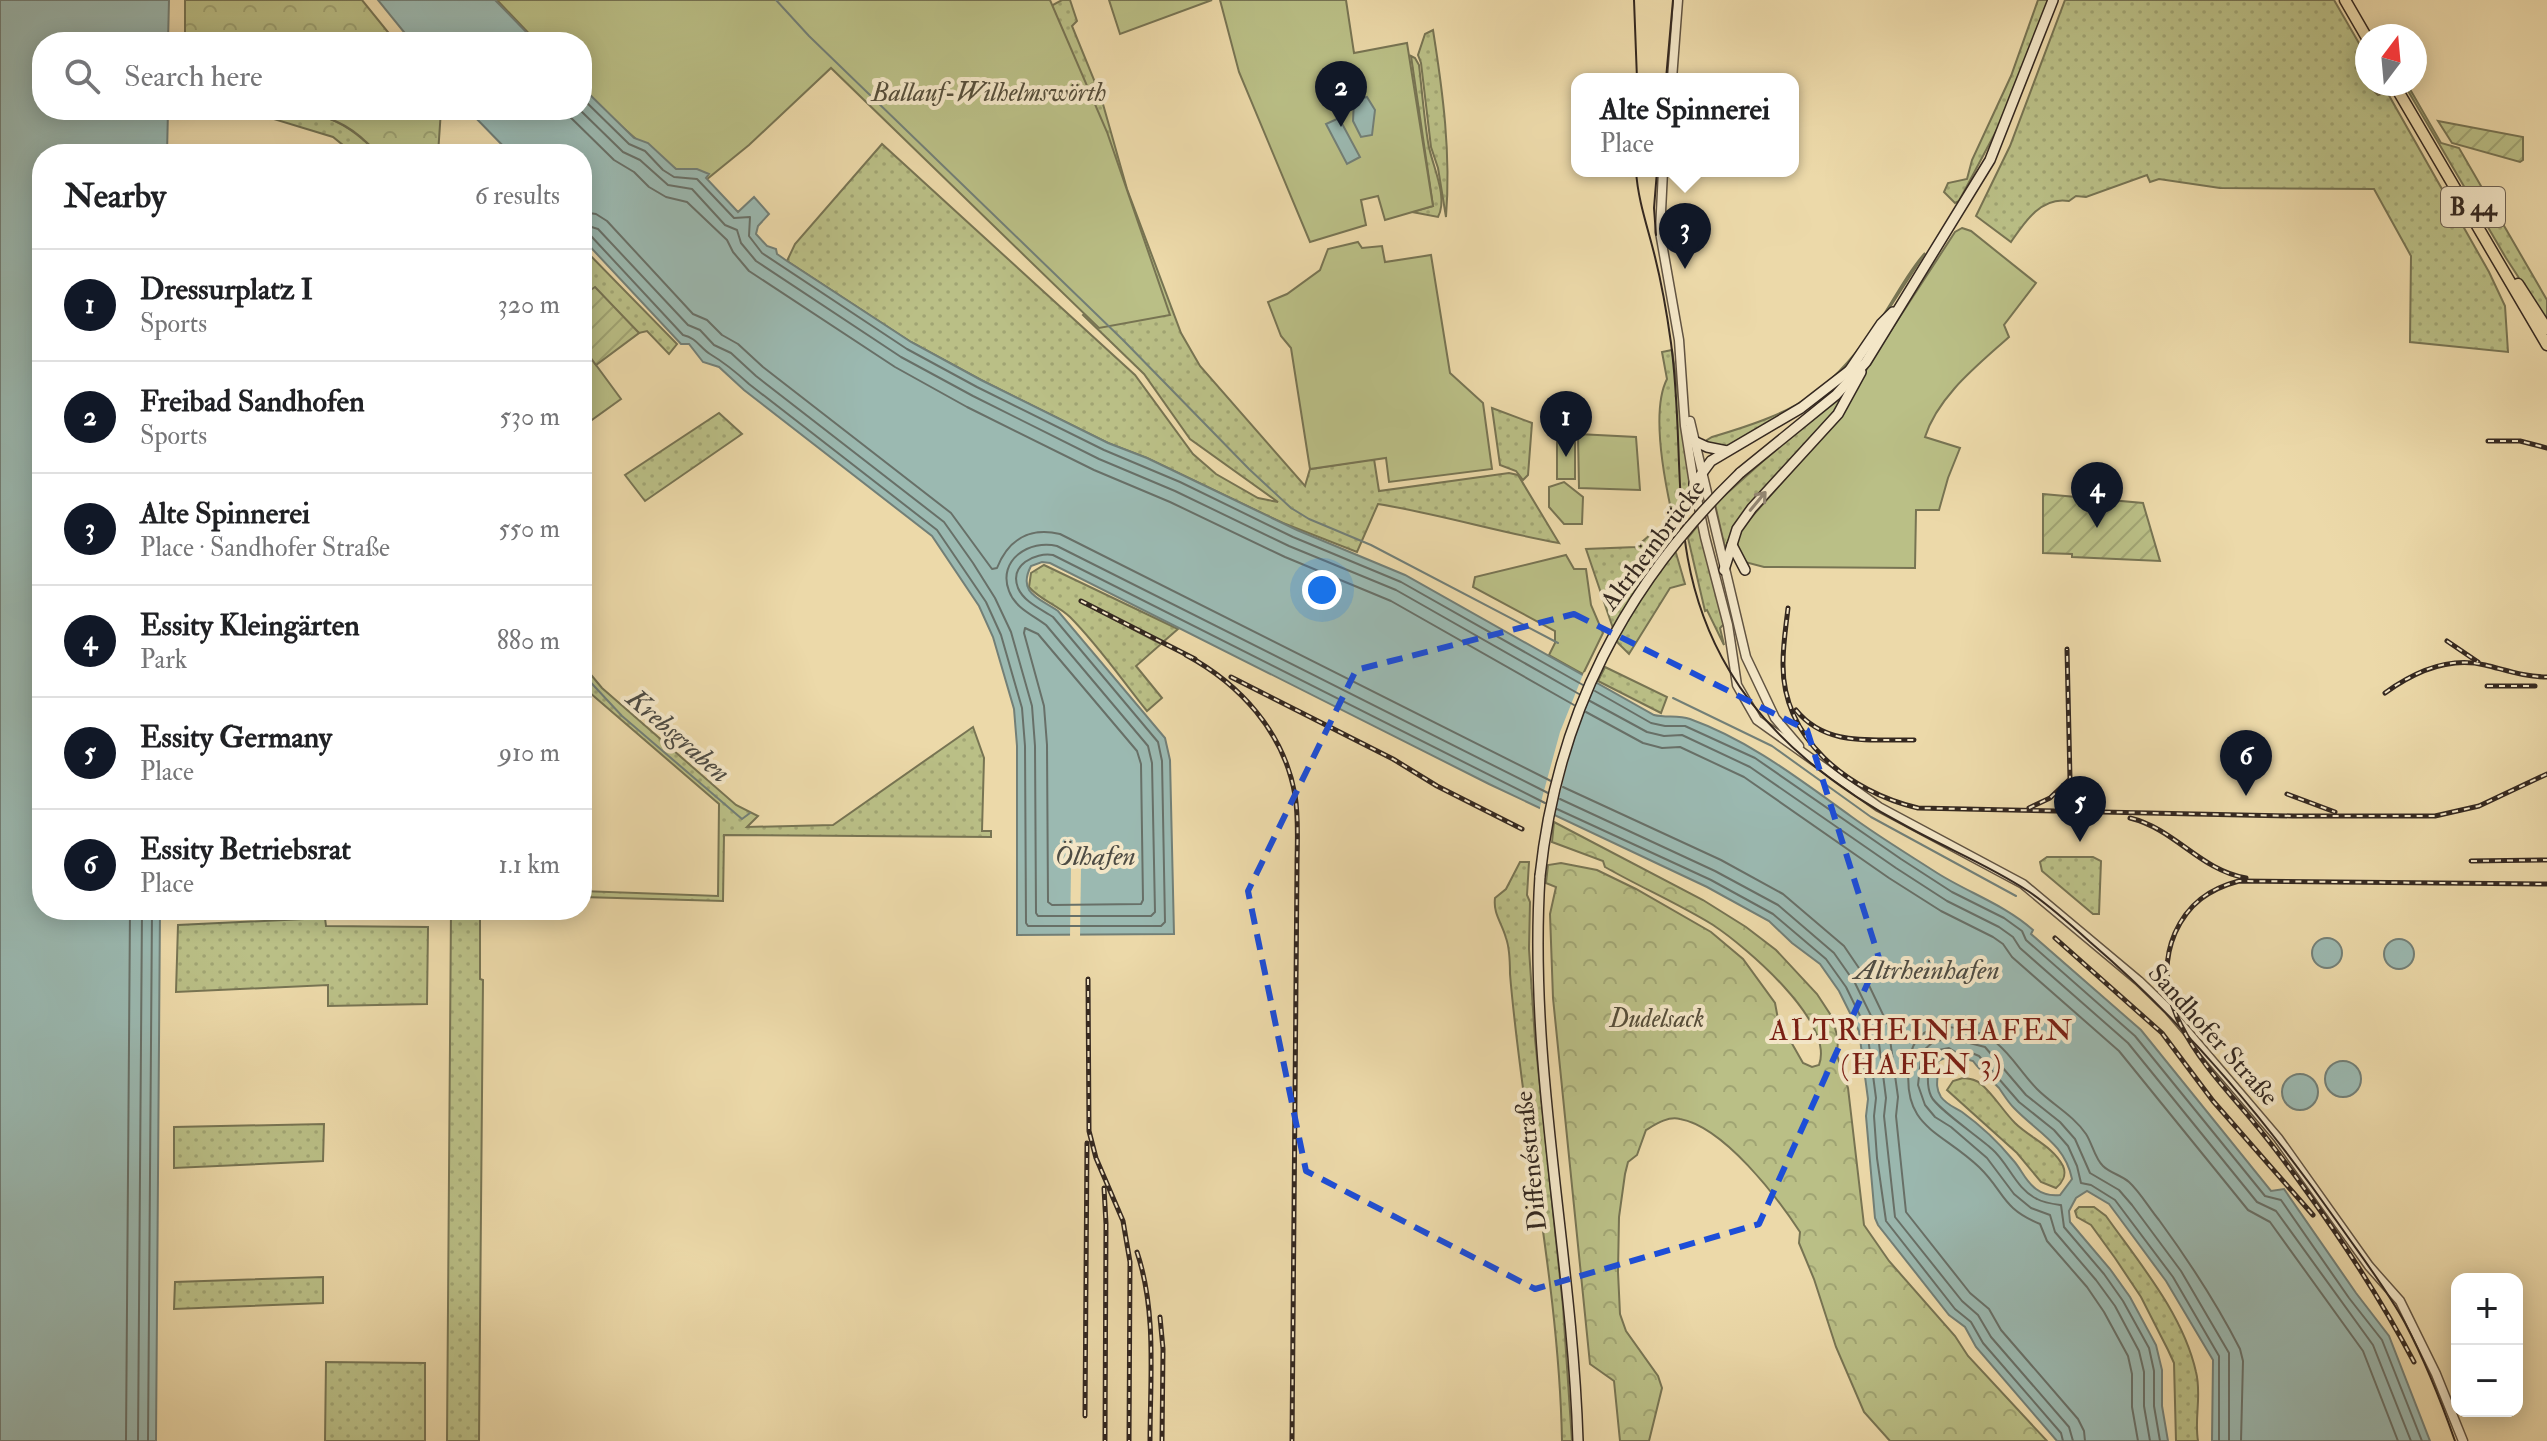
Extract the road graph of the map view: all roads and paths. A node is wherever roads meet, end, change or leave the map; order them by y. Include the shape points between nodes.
1 (1678, 0) edge
2 (2053, 0) edge
3 (2345, 0) edge
4 (2352, 0) edge
5 (2359, 24) edge
6 (2366, 24) edge
7 (1672, 73) edge
8 (2401, 96) edge
9 (2408, 96) edge
10 (1663, 177) edge
11 (1900, 304) junction
12 (2547, 329) edge
13 (2547, 345) edge
14 (1866, 362) junction
15 (1850, 370) junction
16 (1686, 405) junction
17 (1819, 407) junction
18 (1694, 441) junction
19 (1727, 451) junction
20 (1701, 473) junction
21 (1694, 484) junction
22 (1731, 543) junction
23 (1745, 570) dead end
24 (1719, 571) junction
25 (1820, 765) junction
26 (1540, 876) joint
27 (1578, 1441) edge
28 (2463, 1441) edge

1 - 7 street
2 - 11 main road via 1990,160
3 - 5 main road
4 - 6 main road
8 - 13 main road, B 44
9 - 12 main road, B 44
10 - 16 street, Sandhofer Straße via 1663,254
11 - 14 main road
11 - 15 main road
14 - 17 main road
22 -> 14 main road via 1752,508 1838,414
15 - 17 main road
15 - 19 main road via 1801,408
16 - 18 street, Sandhofer Straße
16 - 21 street, Sandhofer Straße
17 - 26 main road, Altrheinbrücke, bridge via 1740,473 1692,522 1616,628 1591,677 1561,759
18 - 19 main road
18 - 20 street, Sandhofer Straße
19 - 20 main road
20 - 21 main road
20 - 24 street, Sandhofer Straße
21 - 24 street, Sandhofer Straße
22 - 23 main road
22 - 24 main road
24 - 25 street, Sandhofer Straße via 1762,693 1785,731
24 - 25 street, Sandhofer Straße via 1737,685 1747,705 1757,720
25 - 28 street, Sandhofer Straße via 1894,816 2023,884 2168,1009 2278,1138 2400,1301
26 - 27 main road, Diffenéstraße via 1540,1024

